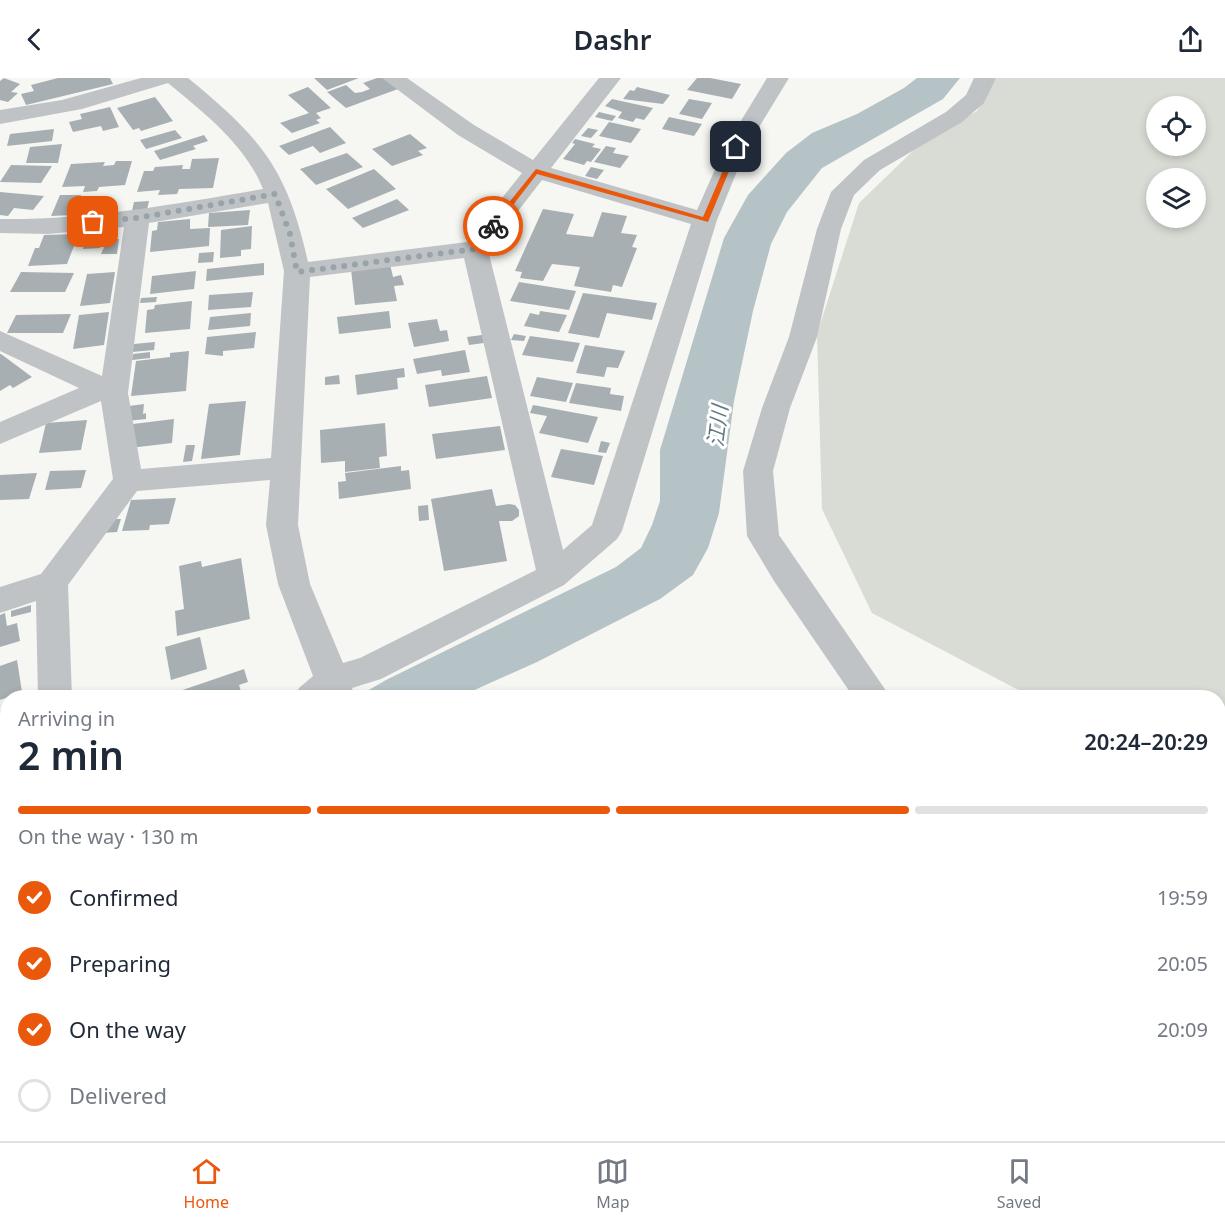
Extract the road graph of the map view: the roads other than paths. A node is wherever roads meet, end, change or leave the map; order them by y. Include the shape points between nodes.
1 (162, 78) edge
2 (175, 78) edge
3 (393, 78) edge
4 (610, 78) edge
5 (778, 78) edge
6 (985, 78) edge
7 (0, 117) edge
8 (536, 171) junction
9 (275, 194) junction
10 (137, 218) junction
11 (705, 220) junction
12 (0, 226) edge
13 (475, 249) junction
14 (297, 272) junction
15 (0, 340) edge
16 (109, 391) junction
17 (0, 434) edge
18 (285, 468) junction
19 (128, 481) junction
20 (553, 576) junction
21 (52, 583) junction
22 (0, 600) edge
23 (55, 690) edge
24 (326, 690) edge
25 (331, 690) edge
26 (868, 690) edge

1 - 7 street via 43,113
2 - 9 street via 237,133 262,163
3 - 8 street via 466,130
4 - 8 street
5 - 11 street via 736,147
6 - 26 street via 976,98 954,117 872,165 843,192 828,229 803,337 776,408 759,471 763,536
8 - 11 street
8 - 13 street
9 - 10 street
9 - 14 street via 290,234
10 - 12 street via 48,227
10 - 16 street
11 - 20 street via 606,531
13 - 14 street
13 - 20 street
14 - 18 street
15 - 16 street
16 - 17 street
16 - 19 street
18 - 19 street
18 - 24 street via 282,525 294,584
19 - 21 street
20 - 25 street
21 - 22 street
21 - 23 street

